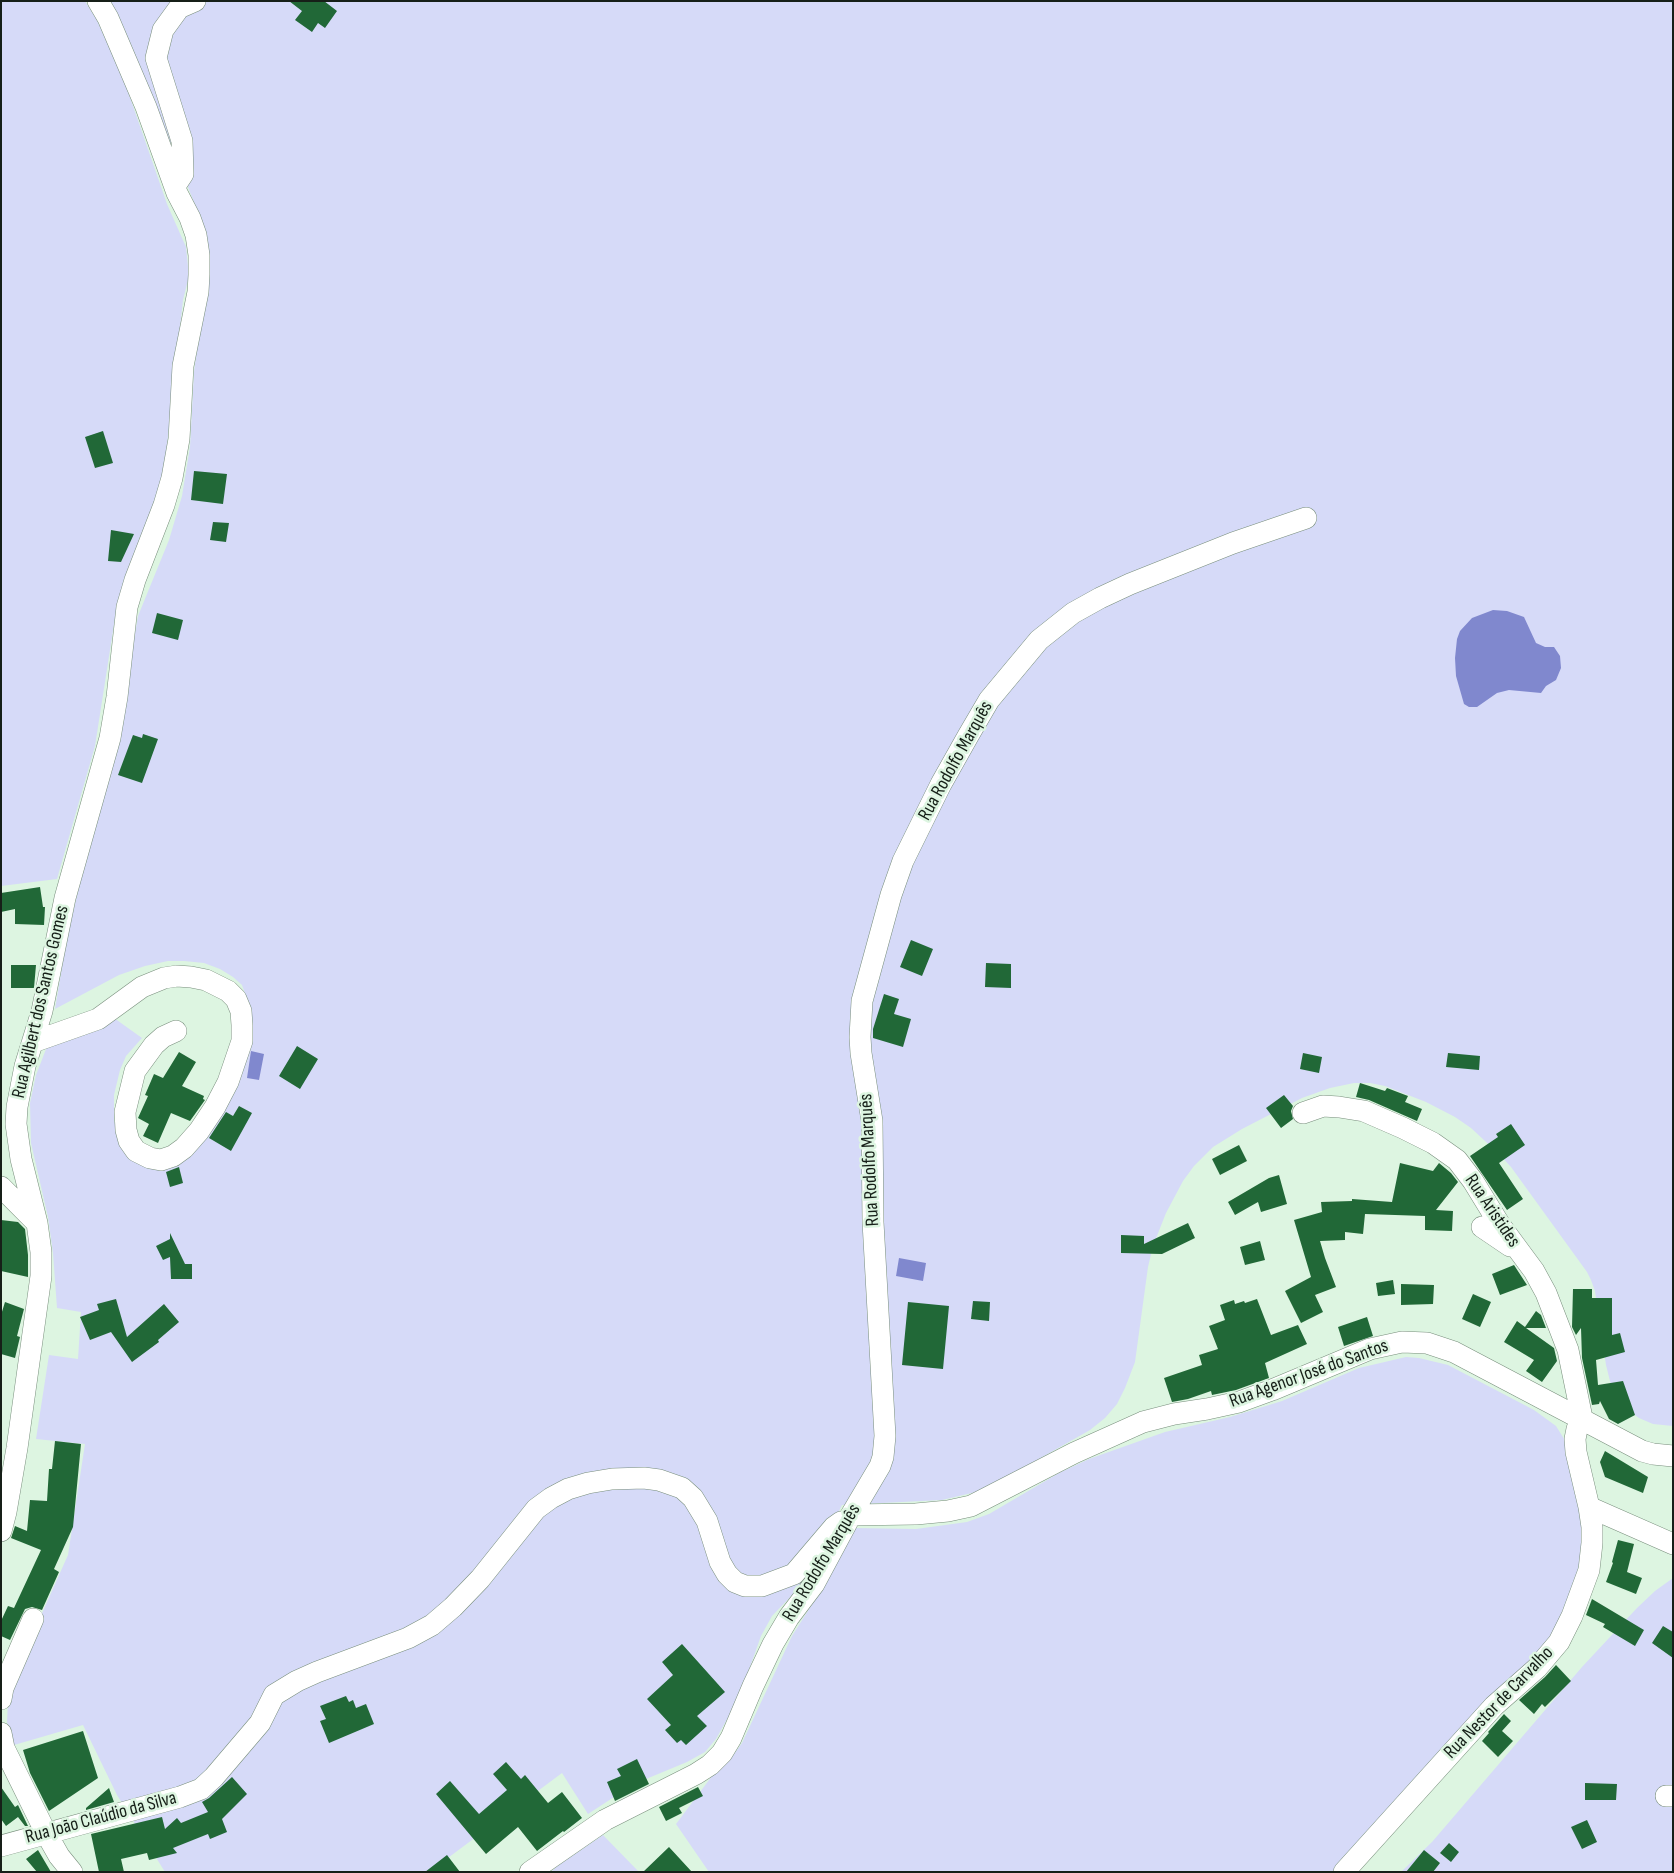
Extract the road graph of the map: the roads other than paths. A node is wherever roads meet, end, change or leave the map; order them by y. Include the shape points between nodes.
1 (98, 1) edge
2 (195, 1) edge
3 (174, 186) junction
4 (1306, 518) dead end
5 (176, 1031) dead end
6 (33, 1042) junction
7 (1303, 1113) dead end
8 (1, 1187) edge
9 (37, 1223) junction
10 (1482, 1227) dead end
11 (1520, 1253) junction
12 (1582, 1418) junction
13 (1673, 1456) edge
14 (1589, 1506) junction
15 (851, 1515) junction
16 (4, 1522) edge
17 (1673, 1544) edge
18 (33, 1619) dead end
19 (1, 1699) edge
20 (1, 1734) edge
21 (46, 1833) junction
22 (1, 1846) edge
23 (72, 1872) edge
24 (530, 1872) edge
25 (1344, 1872) edge

1 - 3 street, Rua Agilbert dos Santos Gomes via 146,106
2 - 3 street via 179,8 164,30 156,58 182,141 183,174
3 - 6 street, Rua Agilbert dos Santos Gomes via 196,235 199,255 198,284 182,366 179,439 164,505 127,607 110,738 65,898
4 - 15 street, Rua Rodolfo Marquês via 1232,543 1130,584 1056,625 1039,640 989,700 941,784 903,861 872,957 860,1018 860,1053 872,1121 873,1222 884,1441 880,1466
5 - 6 street via 154,1045 135,1071 124,1112 129,1141 136,1151 161,1160 184,1148 199,1131 228,1082 242,1041 242,1025 236,999 228,991 217,984 191,977 164,978 128,996 98,1019
6 - 9 street, Rua Agilbert dos Santos Gomes via 20,1087 16,1124
7 - 11 street, Rua Aristides via 1323,1106 1358,1110 1433,1143 1457,1160
8 - 9 street
9 - 16 street, Rua Agilbert dos Santos Gomes via 41,1276 36,1322
10 - 11 street
11 - 12 street, Rua Aristides via 1542,1286 1556,1316 1568,1350
12 - 13 street, Rua Agenor José do Santos via 1642,1451
12 - 14 street, Rua Nestor de Carvalho via 1575,1439 1576,1452
12 - 15 street, Rua Agenor José do Santos via 1454,1352 1427,1343 1402,1342 1370,1348 1239,1402 1144,1422 1074,1453 971,1506 916,1514
14 - 17 street
14 - 25 street, Rua Nestor de Carvalho via 1592,1543 1588,1570 1559,1642 1537,1668 1494,1706
15 - 21 street, Rua João Claúdio da Silva via 834,1527 794,1574 762,1586 745,1586 727,1574 707,1521 693,1498 682,1488 644,1478 612,1479 568,1489 536,1509 480,1579 432,1625 408,1638 317,1672 274,1695 260,1723 201,1789
15 - 24 street, Rua Rodolfo Marquês via 814,1584 773,1644 722,1754 696,1774 604,1820
18 - 19 street
20 - 21 street via 4,1748
21 - 22 street, Rua João Claúdio da Silva
21 - 23 street

